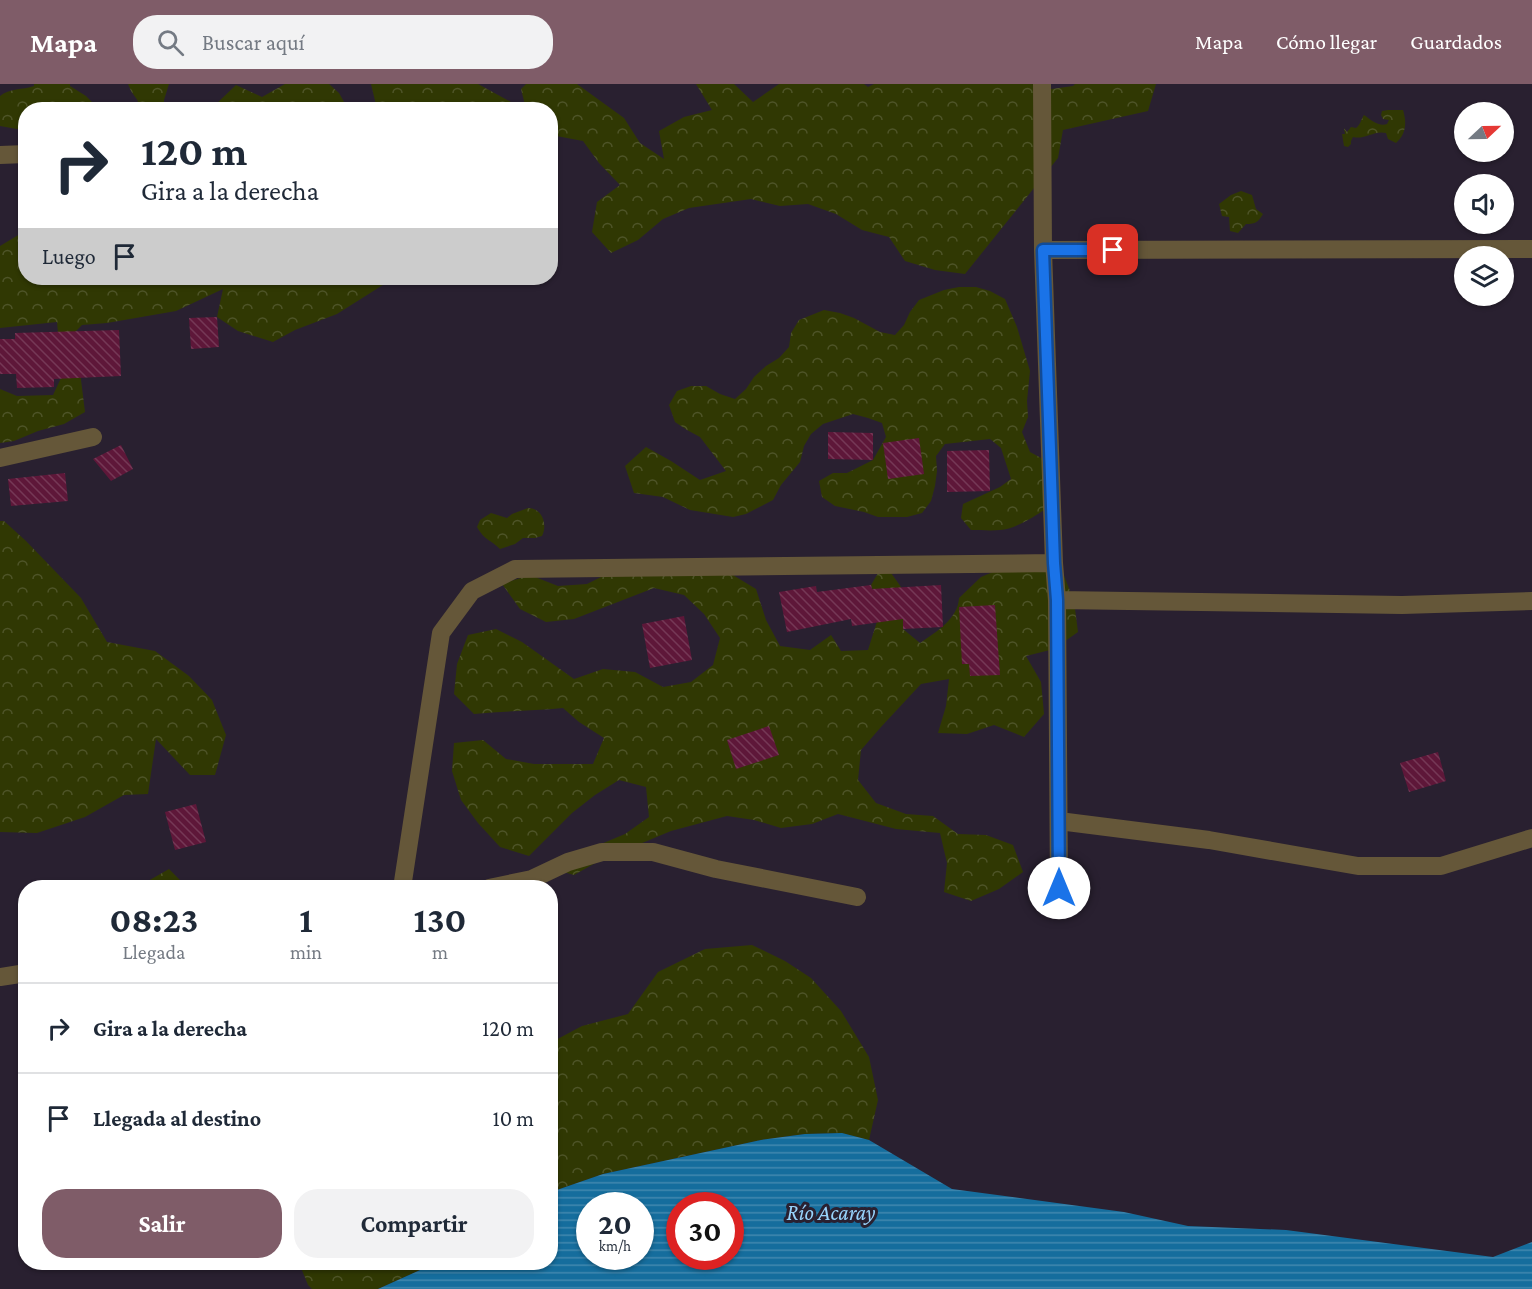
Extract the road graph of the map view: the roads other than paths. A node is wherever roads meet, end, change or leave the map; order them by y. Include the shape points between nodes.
1 (1042, 84) edge
2 (18, 154) edge
3 (0, 155) edge
4 (1532, 249) edge
5 (1043, 250) junction
6 (93, 437) dead end
7 (0, 458) edge
8 (1054, 563) junction
9 (1057, 600) junction
10 (1532, 601) edge
11 (1059, 821) junction
12 (1532, 838) edge
13 (403, 880) edge
14 (527, 880) edge
15 (1059, 888) dead end
16 (857, 897) dead end
17 (18, 974) edge
18 (0, 977) edge

1 - 5 street
2 - 3 street
4 - 5 street
5 - 8 street
6 - 7 street
8 - 9 street
8 - 13 street via 515,569 472,591 441,633
9 - 10 street via 1402,605
9 - 11 street
11 - 12 street via 1209,840 1358,866 1441,866
11 - 15 street
14 - 16 street via 602,852 653,852 716,869
17 - 18 street

